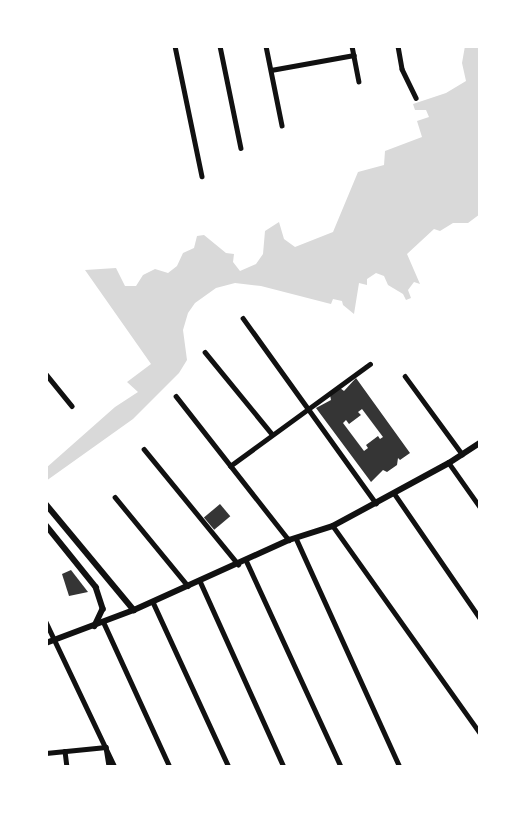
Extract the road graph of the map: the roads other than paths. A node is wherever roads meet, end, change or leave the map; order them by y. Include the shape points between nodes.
1 (176, 46) edge
2 (220, 46) edge
3 (266, 46) edge
4 (352, 46) edge
5 (398, 46) edge
6 (354, 55) junction
7 (271, 70) junction
8 (359, 81) dead end
9 (416, 98) dead end
10 (282, 125) dead end
11 (241, 148) dead end
12 (202, 176) dead end
13 (243, 318) dead end
14 (205, 352) dead end
15 (370, 364) dead end
16 (46, 374) edge
17 (406, 376) dead end
18 (176, 396) dead end
19 (72, 406) dead end
20 (309, 406) junction
21 (272, 434) junction
22 (480, 443) edge
23 (144, 449) dead end
24 (462, 454) junction
25 (449, 463) junction
26 (230, 466) junction
27 (394, 493) junction
28 (115, 497) dead end
29 (376, 502) junction
30 (46, 504) edge
31 (480, 507) edge
32 (46, 525) edge
33 (333, 526) junction
34 (296, 538) junction
35 (289, 540) junction
36 (246, 560) junction
37 (238, 564) junction
38 (200, 581) junction
39 (188, 586) junction
40 (153, 602) junction
41 (134, 610) junction
42 (480, 618) edge
43 (46, 622) edge
44 (104, 623) junction
45 (95, 626) junction
46 (53, 640) junction
47 (46, 642) edge
48 (480, 733) edge
49 (106, 747) junction
50 (65, 751) junction
51 (46, 754) edge
52 (67, 767) edge
53 (108, 767) edge
54 (115, 767) edge
55 (170, 767) edge
56 (229, 767) edge
57 (284, 767) edge
58 (341, 767) edge
59 (400, 767) edge

1 - 12 street
2 - 11 street
3 - 7 street
4 - 6 street
5 - 9 street via 402,69
6 - 7 street
6 - 8 street
7 - 10 street
13 - 20 street
14 - 21 street
15 - 20 street
16 - 19 street
17 - 24 street
18 - 26 street
20 - 21 street
20 - 29 street
21 - 26 street
22 - 24 street
23 - 37 street
24 - 25 street
25 - 27 street
25 - 31 street
26 - 35 street
27 - 29 street
27 - 42 street
28 - 39 street
29 - 33 street
30 - 41 street
32 - 45 street via 96,587 103,609
33 - 34 street
33 - 48 street
34 - 35 street
34 - 59 street
35 - 36 street
36 - 37 street
36 - 58 street
37 - 38 street
38 - 39 street
38 - 57 street
39 - 40 street
40 - 41 street
40 - 56 street
41 - 44 street
43 - 46 street
44 - 45 street
44 - 55 street
45 - 46 street
46 - 47 street
46 - 49 street
49 - 50 street
49 - 53 street
49 - 54 street
50 - 51 street
50 - 52 street

